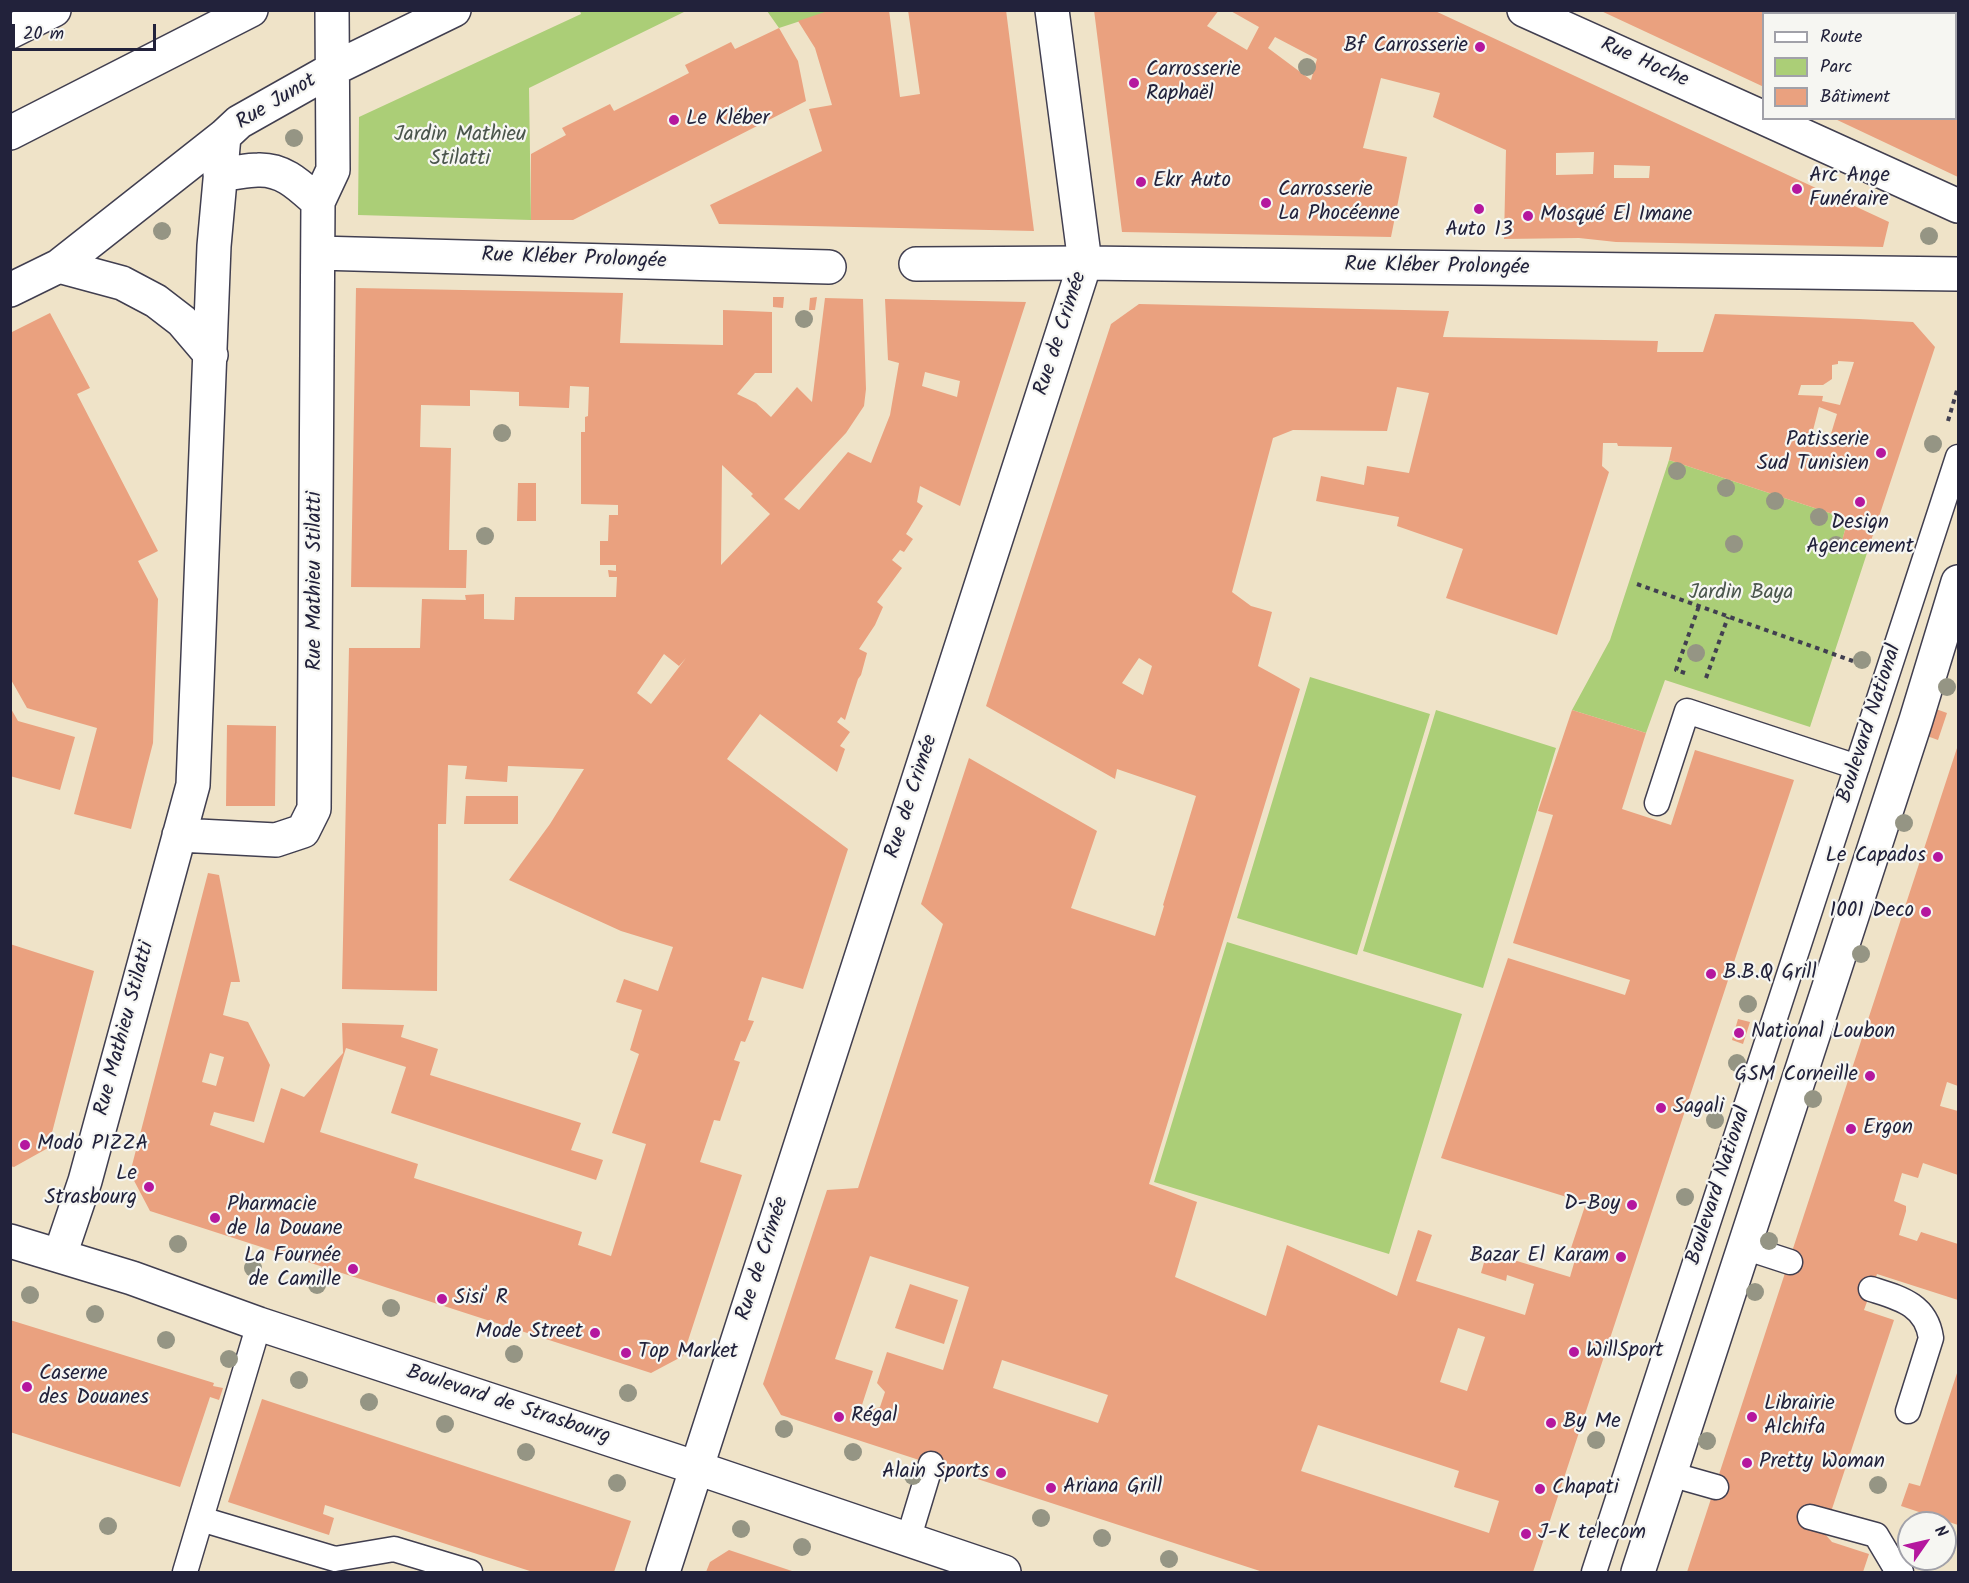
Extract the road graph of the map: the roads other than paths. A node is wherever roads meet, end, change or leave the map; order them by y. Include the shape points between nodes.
1 (54, 10) edge
2 (251, 10) edge
3 (332, 10) edge
4 (454, 10) edge
5 (1052, 10) edge
6 (1524, 10) edge
7 (10, 32) edge
8 (333, 69) junction
9 (1762, 117) edge
10 (1768, 120) edge
11 (10, 133) edge
12 (224, 136) junction
13 (220, 174) junction
14 (318, 202) junction
15 (1959, 206) edge
16 (318, 253) junction
17 (1085, 263) junction
18 (916, 264) dead end
19 (59, 266) junction
20 (829, 267) dead end
21 (1959, 274) edge
22 (10, 290) edge
23 (211, 355) junction
24 (1959, 457) edge
25 (1959, 582) edge
26 (1857, 767) junction
27 (1657, 803) dead end
28 (179, 835) junction
29 (10, 1241) edge
30 (1744, 1246) junction
31 (60, 1255) junction
32 (1790, 1262) dead end
33 (1871, 1289) dead end
34 (259, 1324) junction
35 (1908, 1411) dead end
36 (931, 1464) dead end
37 (697, 1468) junction
38 (1670, 1474) junction
39 (1716, 1487) dead end
40 (1810, 1517) dead end
41 (201, 1519) junction
42 (908, 1540) junction
43 (185, 1572) edge
44 (470, 1572) edge
45 (663, 1572) edge
46 (1004, 1572) edge
47 (1594, 1572) edge
48 (1638, 1572) edge
49 (1901, 1572) edge

1 - 7 main road
2 - 11 main road
3 - 8 main road, Rue Mathieu Stilatti
4 - 8 main road, Rue Junot
5 - 17 main road, Rue de Crimée
6 - 9 main road, Rue Hoche
8 - 12 main road, Rue Junot via 239,122
8 - 14 main road, Rue Mathieu Stilatti via 333,170
10 - 15 main road, Rue Hoche
12 - 13 main road, Rue Mathieu Stilatti
12 - 19 main road, Rue Junot
13 - 14 main road via 274,170 293,179
13 - 23 main road, Rue Mathieu Stilatti
14 - 16 main road, Rue Mathieu Stilatti
16 - 20 main road, Rue Kléber Prolongée
16 - 28 main road, Rue Mathieu Stilatti via 314,809 303,831 276,840
17 - 18 main road, Rue Kléber Prolongée
17 - 21 main road, Rue Kléber Prolongée
17 - 37 main road, Rue de Crimée
19 - 22 main road, Rue Junot
19 - 23 main road via 122,283 156,302 182,321
23 - 28 main road, Rue Mathieu Stilatti via 193,785
24 - 26 lane, Boulevard National
25 - 30 main road, Boulevard National
26 - 27 lane via 1687,711
26 - 47 lane, Boulevard National
28 - 31 main road, Rue Mathieu Stilatti via 85,1181
29 - 31 main road, Boulevard de Strasbourg
30 - 32 lane
30 - 38 main road, Boulevard National
31 - 34 main road, Boulevard de Strasbourg
33 - 35 lane via 1905,1300 1929,1327 1931,1338
34 - 37 main road, Boulevard de Strasbourg
34 - 41 lane
36 - 42 lane
37 - 42 main road, Boulevard de Strasbourg
37 - 45 main road, Rue de Crimée
38 - 39 lane
38 - 48 main road, Boulevard National
40 - 49 lane via 1876,1535
41 - 43 lane
41 - 44 lane via 335,1559 394,1549
42 - 46 main road, Boulevard de Strasbourg

